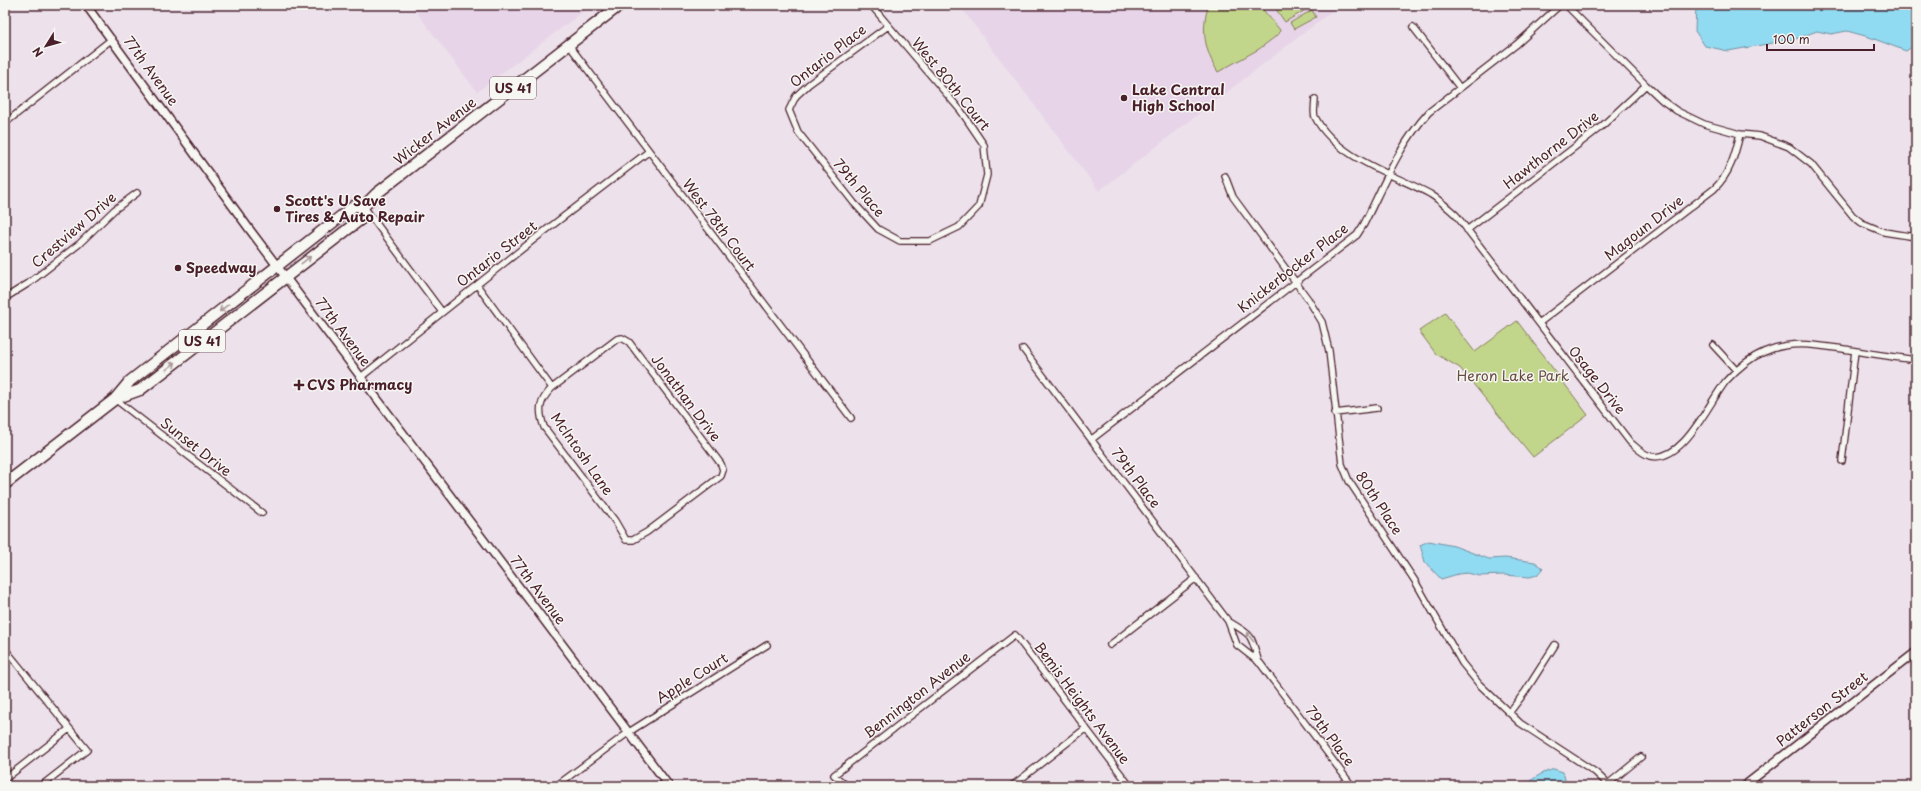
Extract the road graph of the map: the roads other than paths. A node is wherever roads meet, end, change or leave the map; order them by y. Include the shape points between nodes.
1 (86, 5) edge
2 (620, 5) edge
3 (871, 5) edge
4 (1560, 5) edge
5 (1566, 5) edge
6 (888, 26) junction
7 (1413, 27) dead end
8 (112, 40) junction
9 (569, 45) junction
10 (1646, 85) junction
11 (1460, 88) junction
12 (1314, 99) dead end
13 (789, 110) joint
14 (5, 123) edge
15 (1740, 134) junction
16 (648, 152) junction
17 (1389, 174) junction
18 (1225, 176) dead end
19 (137, 193) dead end
20 (364, 206) junction
21 (959, 226) joint
22 (1467, 230) junction
23 (1916, 237) edge
24 (277, 266) junction
25 (285, 277) junction
26 (1296, 282) junction
27 (477, 285) junction
28 (5, 298) edge
29 (442, 312) junction
30 (1539, 324) junction
31 (622, 338) joint
32 (1713, 345) dead end
33 (1023, 349) dead end
34 (1855, 351) junction
35 (1916, 360) edge
36 (1736, 370) junction
37 (361, 377) junction
38 (552, 388) junction
39 (115, 399) junction
40 (1377, 408) dead end
41 (1335, 413) junction
42 (851, 418) dead end
43 (1092, 440) junction
44 (1842, 461) dead end
45 (5, 484) edge
46 (262, 513) dead end
47 (626, 540) joint
48 (1196, 578) junction
49 (1228, 621) junction
50 (1016, 635) joint
51 (767, 645) dead end
52 (1110, 645) dead end
53 (1555, 645) dead end
54 (5, 648) edge
55 (1916, 652) edge
56 (1260, 663) junction
57 (1509, 714) junction
58 (69, 728) junction
59 (1086, 728) junction
60 (629, 732) junction
61 (1641, 757) dead end
62 (5, 779) edge
63 (1609, 785) edge
64 (41, 786) edge
65 (556, 786) edge
66 (669, 786) edge
67 (847, 786) edge
68 (1012, 786) edge
69 (1130, 786) edge
70 (1352, 786) edge
71 (1745, 786) edge

1 - 8 street, 77th Avenue
2 - 9 highway, Wicker Avenue / US 41
3 - 6 street, West 80th Court
4 - 11 street, Knickerbocker Place via 1527,36
5 - 10 street
6 - 13 street, Ontario Place via 809,84 796,96
6 - 21 street, West 80th Court via 961,111 984,145 987,175 979,206
7 - 11 street
8 - 14 street
8 - 24 street, 77th Avenue
9 - 16 street, West 78th Court
9 - 20 highway, Wicker Avenue / US 41 via 376,194
10 - 15 street via 1663,101 1690,118
10 - 22 street, Hawthorne Drive via 1602,126
11 - 17 street, Knickerbocker Place via 1429,112 1418,125 1406,140
12 - 17 street, Osage Drive via 1315,116 1332,139 1355,157
13 - 21 street, 79th Place via 798,132 878,229 900,241 930,241
15 - 23 street via 1776,141 1801,155 1821,174 1853,216 1862,223 1884,232
15 - 30 street, Magoun Drive via 1733,160 1717,186
16 - 27 street, Ontario Street
16 - 42 street, West 78th Court
17 - 22 street, Osage Drive via 1443,203
17 - 26 street, Knickerbocker Place via 1357,235
18 - 26 street, 80th Place via 1233,197
19 - 28 street, Crestview Drive via 30,283
20 - 24 highway, Wicker Avenue / US 41 via 354,206
25 -> 20 highway, Wicker Avenue / US 41 via 361,219
20 - 29 street
22 - 30 street, Osage Drive
24 - 25 street, 77th Avenue
24 -> 39 highway, Wicker Avenue / US 41 via 130,381
25 - 37 street, 77th Avenue
39 -> 25 highway, Wicker Avenue / US 41 via 140,390
26 - 41 street, 80th Place via 1322,322
26 - 43 street, Knickerbocker Place
27 - 29 street, Ontario Street
27 - 38 street
29 - 37 street, Ontario Street
30 - 36 street, Osage Drive via 1630,442 1650,456 1662,456 1678,448
31 - 38 street, Mclntosh Lane via 617,339
31 - 47 street, Jonathan Drive via 629,342 723,470 721,476 647,532 633,540
32 - 36 street
33 - 43 street, 79th Place
34 - 35 street, Osage Drive
34 - 36 street, Osage Drive via 1804,344 1782,346 1759,354
34 - 44 street
37 - 60 street, 77th Avenue
38 - 47 street, Mclntosh Lane via 539,406 544,427 615,521
39 - 45 highway, Wicker Avenue / US 41
39 - 46 street, Sunset Drive
40 - 41 street
41 - 57 street, 80th Place via 1342,464 1349,481 1416,581 1462,662 1479,684
43 - 48 street, 79th Place
48 - 49 street, 79th Place
48 - 52 street
49 - 56 street, 79th Place via 1238,645
56 -> 49 street, 79th Place via 1249,634
50 - 59 street, Bemis Heights Avenue
50 - 67 street, Bennington Avenue via 834,775
51 - 60 street, Apple Court
53 - 57 street
54 - 58 street
55 - 71 street, Patterson Street
56 - 70 street, 79th Place
57 - 63 street, 80th Place via 1535,734 1595,772
58 - 62 street
58 - 64 street via 87,750
59 - 68 street
59 - 69 street, Bemis Heights Avenue
60 - 65 street, Apple Court
60 - 66 street, 77th Avenue
61 - 63 street

